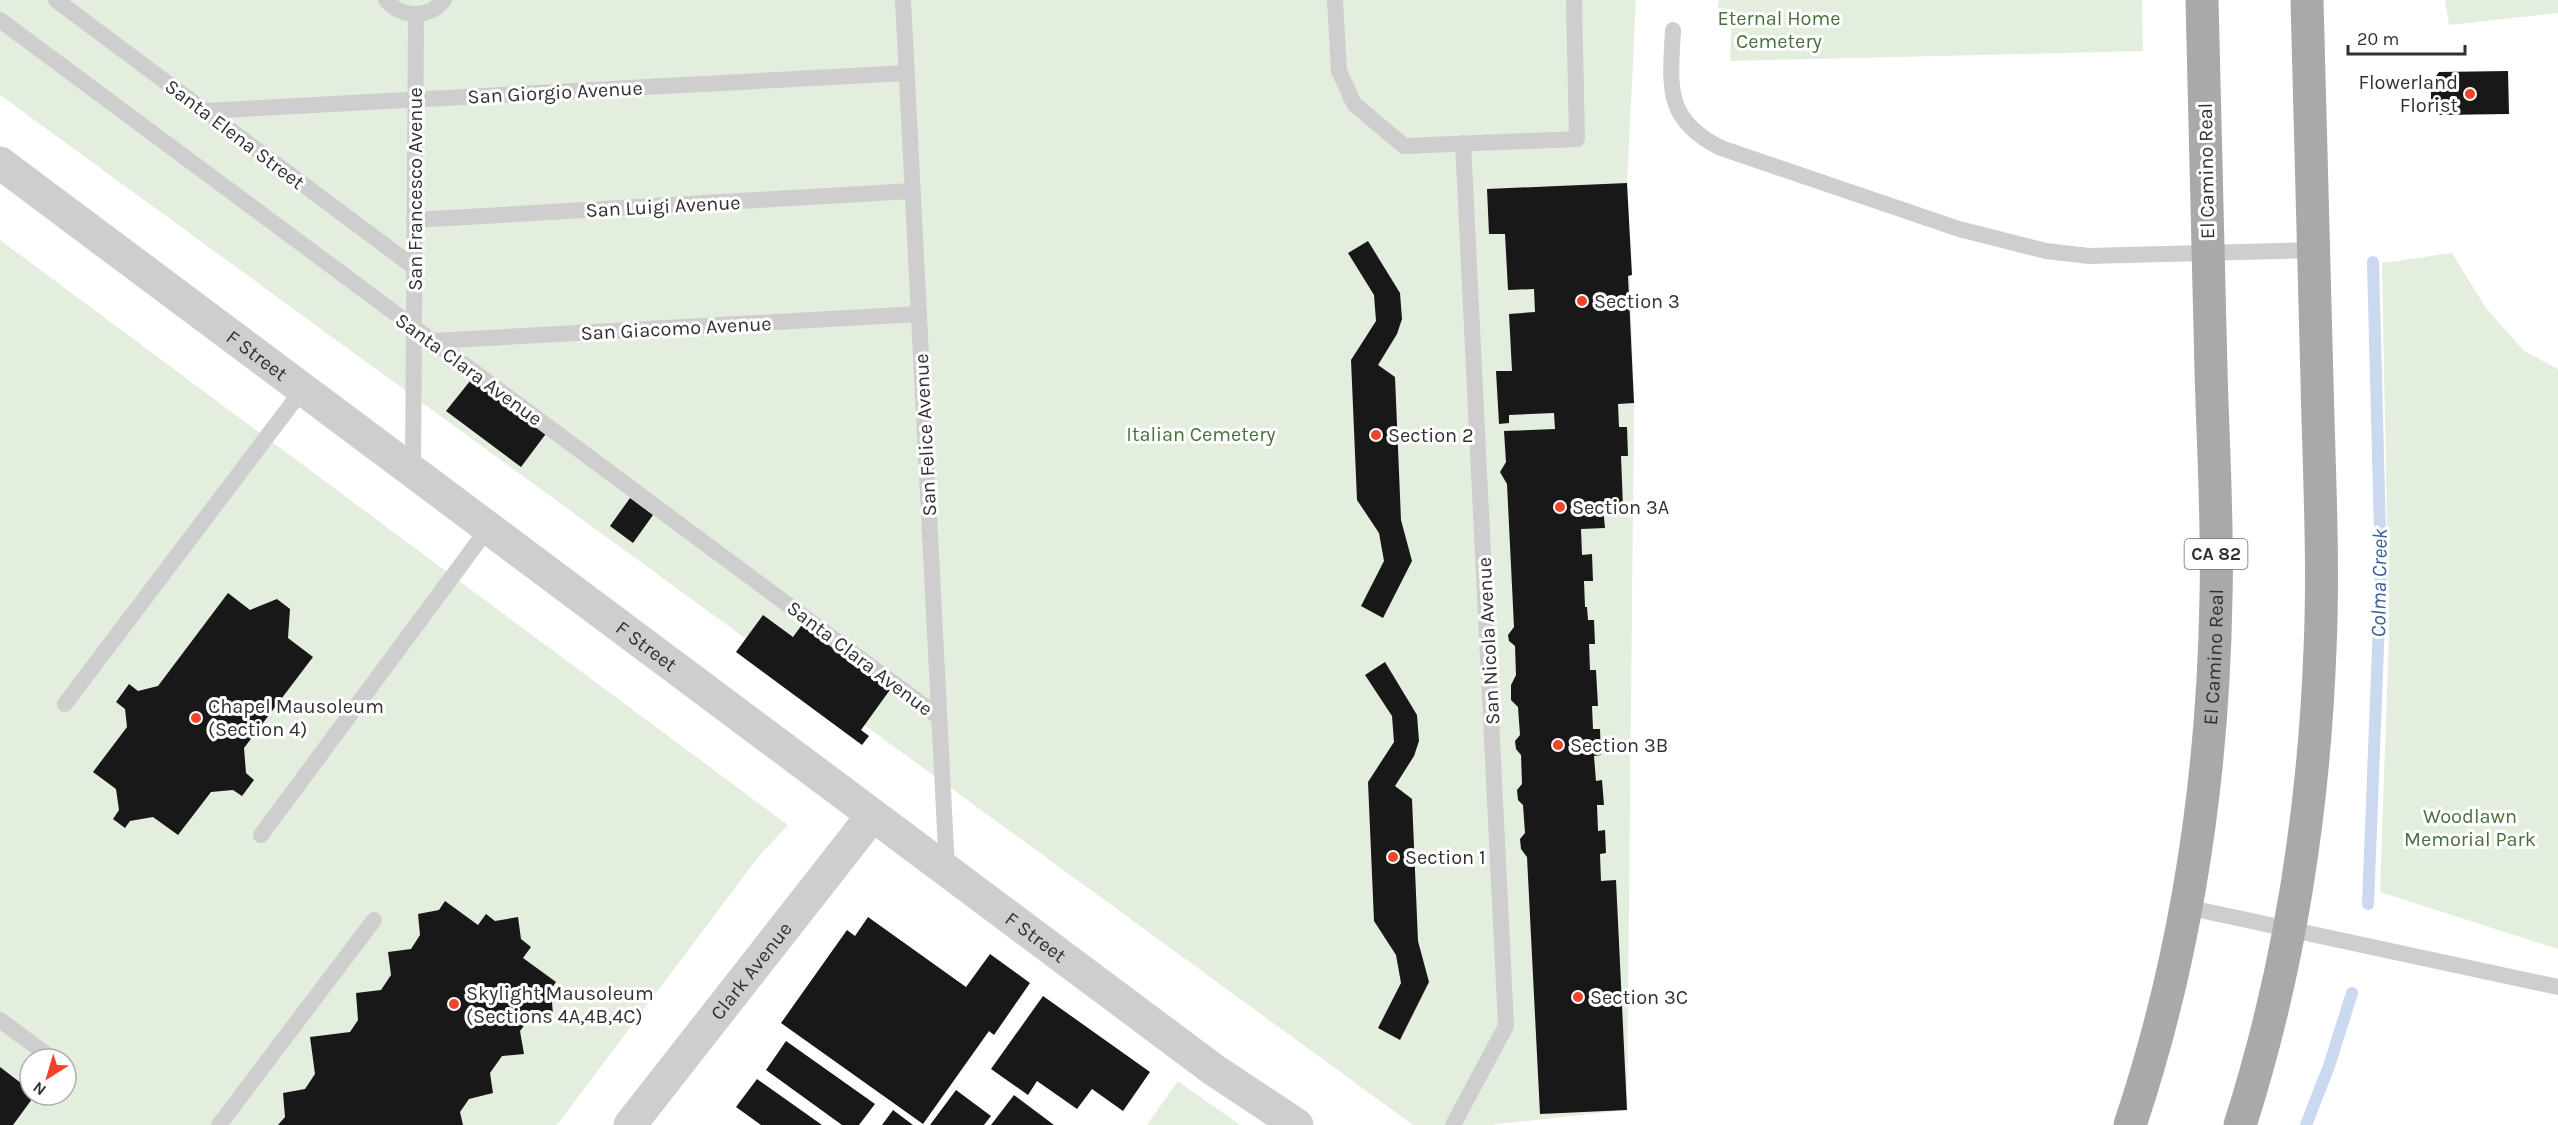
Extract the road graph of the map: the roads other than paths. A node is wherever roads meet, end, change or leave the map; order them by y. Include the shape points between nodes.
1 (56, 0) edge
2 (386, 0) edge
3 (444, 0) edge
4 (903, 0) edge
5 (1335, 0) edge
6 (1574, 0) edge
7 (2202, 0) edge
8 (2307, 0) edge
9 (416, 14) junction
10 (0, 20) edge
11 (1673, 30) dead end
12 (906, 73) junction
13 (415, 100) junction
14 (204, 111) junction
15 (1463, 143) junction
16 (0, 163) edge
17 (912, 191) junction
18 (414, 220) junction
19 (2314, 250) junction
20 (2209, 254) junction
21 (414, 267) junction
22 (918, 314) junction
23 (414, 328) junction
24 (433, 341) junction
25 (303, 389) junction
26 (413, 471) junction
27 (489, 527) junction
28 (65, 704) dead end
29 (939, 717) junction
30 (872, 816) junction
31 (261, 835) dead end
32 (947, 870) junction
33 (2186, 907) junction
34 (374, 920) dead end
35 (2289, 928) junction
36 (2558, 987) edge
37 (0, 1020) edge
38 (36, 1047) edge
39 (219, 1125) edge
40 (630, 1125) edge
41 (1297, 1125) edge
42 (1453, 1125) edge
43 (2130, 1125) edge
44 (2240, 1125) edge

1 - 14 lane, Santa Elena Street
2 - 9 lane via 403,13
3 - 9 lane via 428,12
4 - 12 lane, San Felice Avenue
5 - 15 lane via 1339,71 1354,104 1404,146
6 - 15 lane via 1577,139
7 - 20 main road, El Camino Real / CA 82
8 - 19 main road
9 - 13 lane, San Francesco Avenue
10 - 23 lane, Santa Clara Avenue
11 - 20 lane via 1670,82 1677,110 1695,133 1721,148 1959,230 2016,244 2089,256
12 - 13 lane, San Giorgio Avenue
12 - 17 lane, San Felice Avenue
13 - 14 lane, San Giorgio Avenue
13 - 18 lane, San Francesco Avenue
14 - 21 lane, Santa Elena Street
15 - 42 lane, San Nicola Avenue via 1506,1026
16 - 25 street, F Street
17 - 18 lane, San Luigi Avenue
17 - 22 lane, San Felice Avenue
18 - 21 lane, San Francesco Avenue
19 - 20 lane
19 - 35 main road via 2320,648 2311,778
20 - 33 main road, El Camino Real / CA 82 via 2217,597 2211,725
21 - 23 lane, San Francesco Avenue
22 - 24 lane, San Giacomo Avenue
22 - 29 lane, San Felice Avenue
23 - 24 lane, Santa Clara Avenue
23 - 26 lane, San Francesco Avenue
24 - 29 lane, Santa Clara Avenue
25 - 26 street, F Street
25 - 28 lane
26 - 27 street, F Street
27 - 30 street, F Street
27 - 31 lane
29 - 32 lane, San Felice Avenue
30 - 32 street, F Street
30 - 40 street, Clark Avenue
32 - 41 street, F Street via 1214,1070
33 - 35 lane
33 - 43 main road, El Camino Real / CA 82 via 2160,1022
34 - 39 lane
35 - 36 lane
35 - 44 main road via 2267,1031
37 - 38 lane

